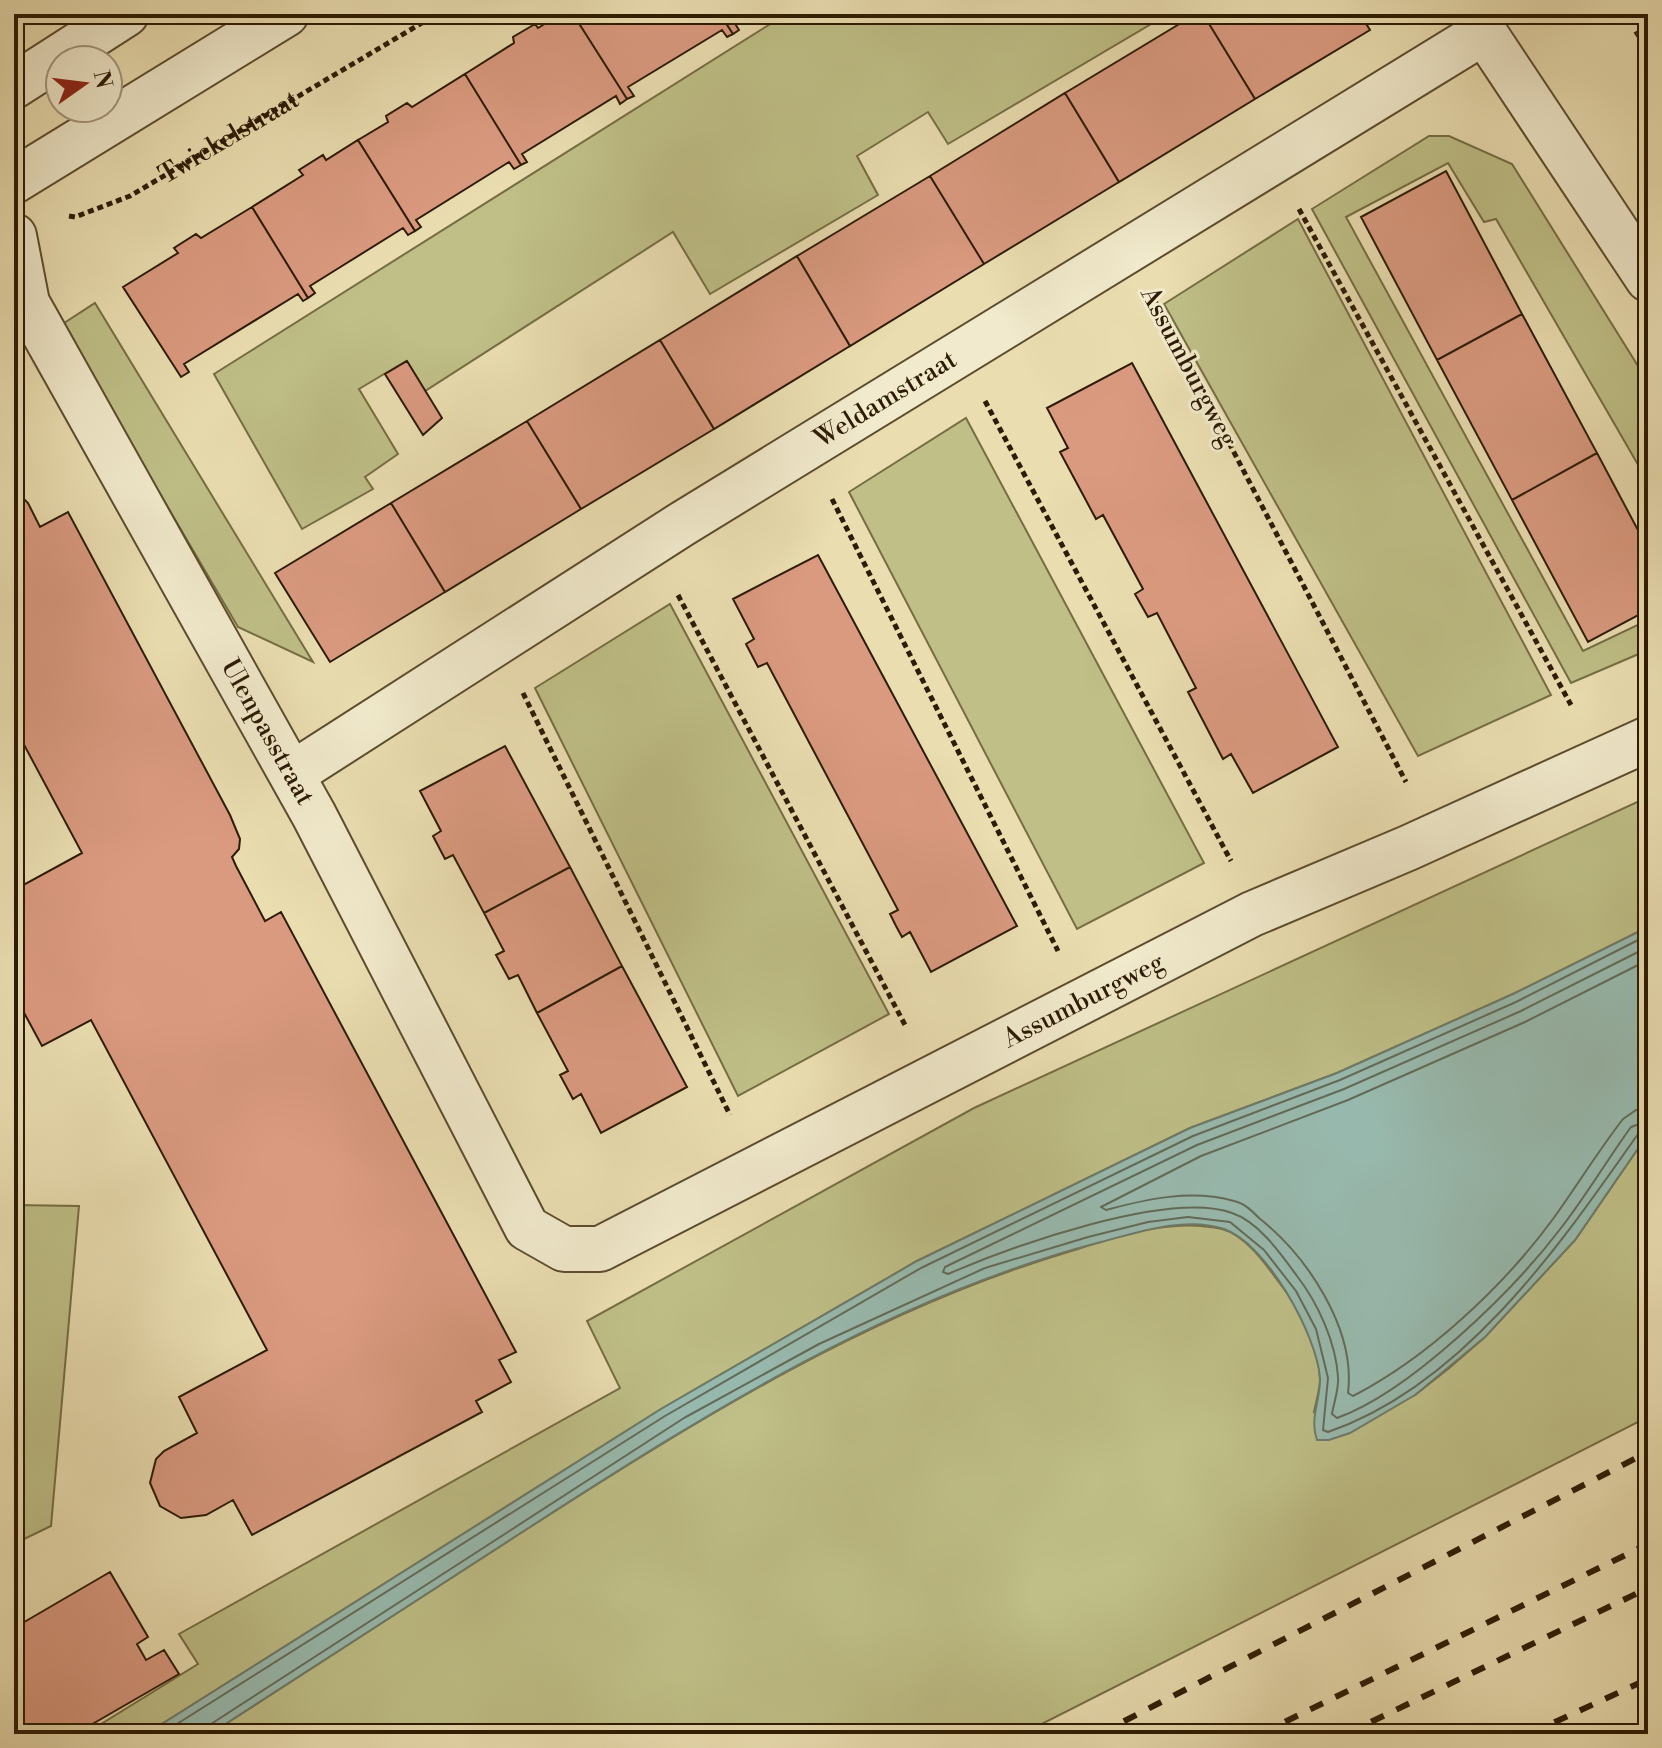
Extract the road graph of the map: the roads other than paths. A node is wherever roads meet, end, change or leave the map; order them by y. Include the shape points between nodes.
1 (126, 14) edge
2 (286, 14) edge
3 (1478, 23) edge
4 (14, 86) edge
5 (14, 181) edge
6 (14, 236) edge
7 (1648, 279) edge
8 (1648, 739) edge
9 (292, 774) junction
10 (527, 1228) joint

1 - 4 street
2 - 5 street
3 - 7 street
3 - 9 street, Weldamstraat via 1273,163 682,524
6 - 9 street, Ulenpasstraat via 27,303
8 - 10 street, Assumburgweg via 1252,914 600,1249 564,1249
9 - 10 street, Ulenpasstraat

